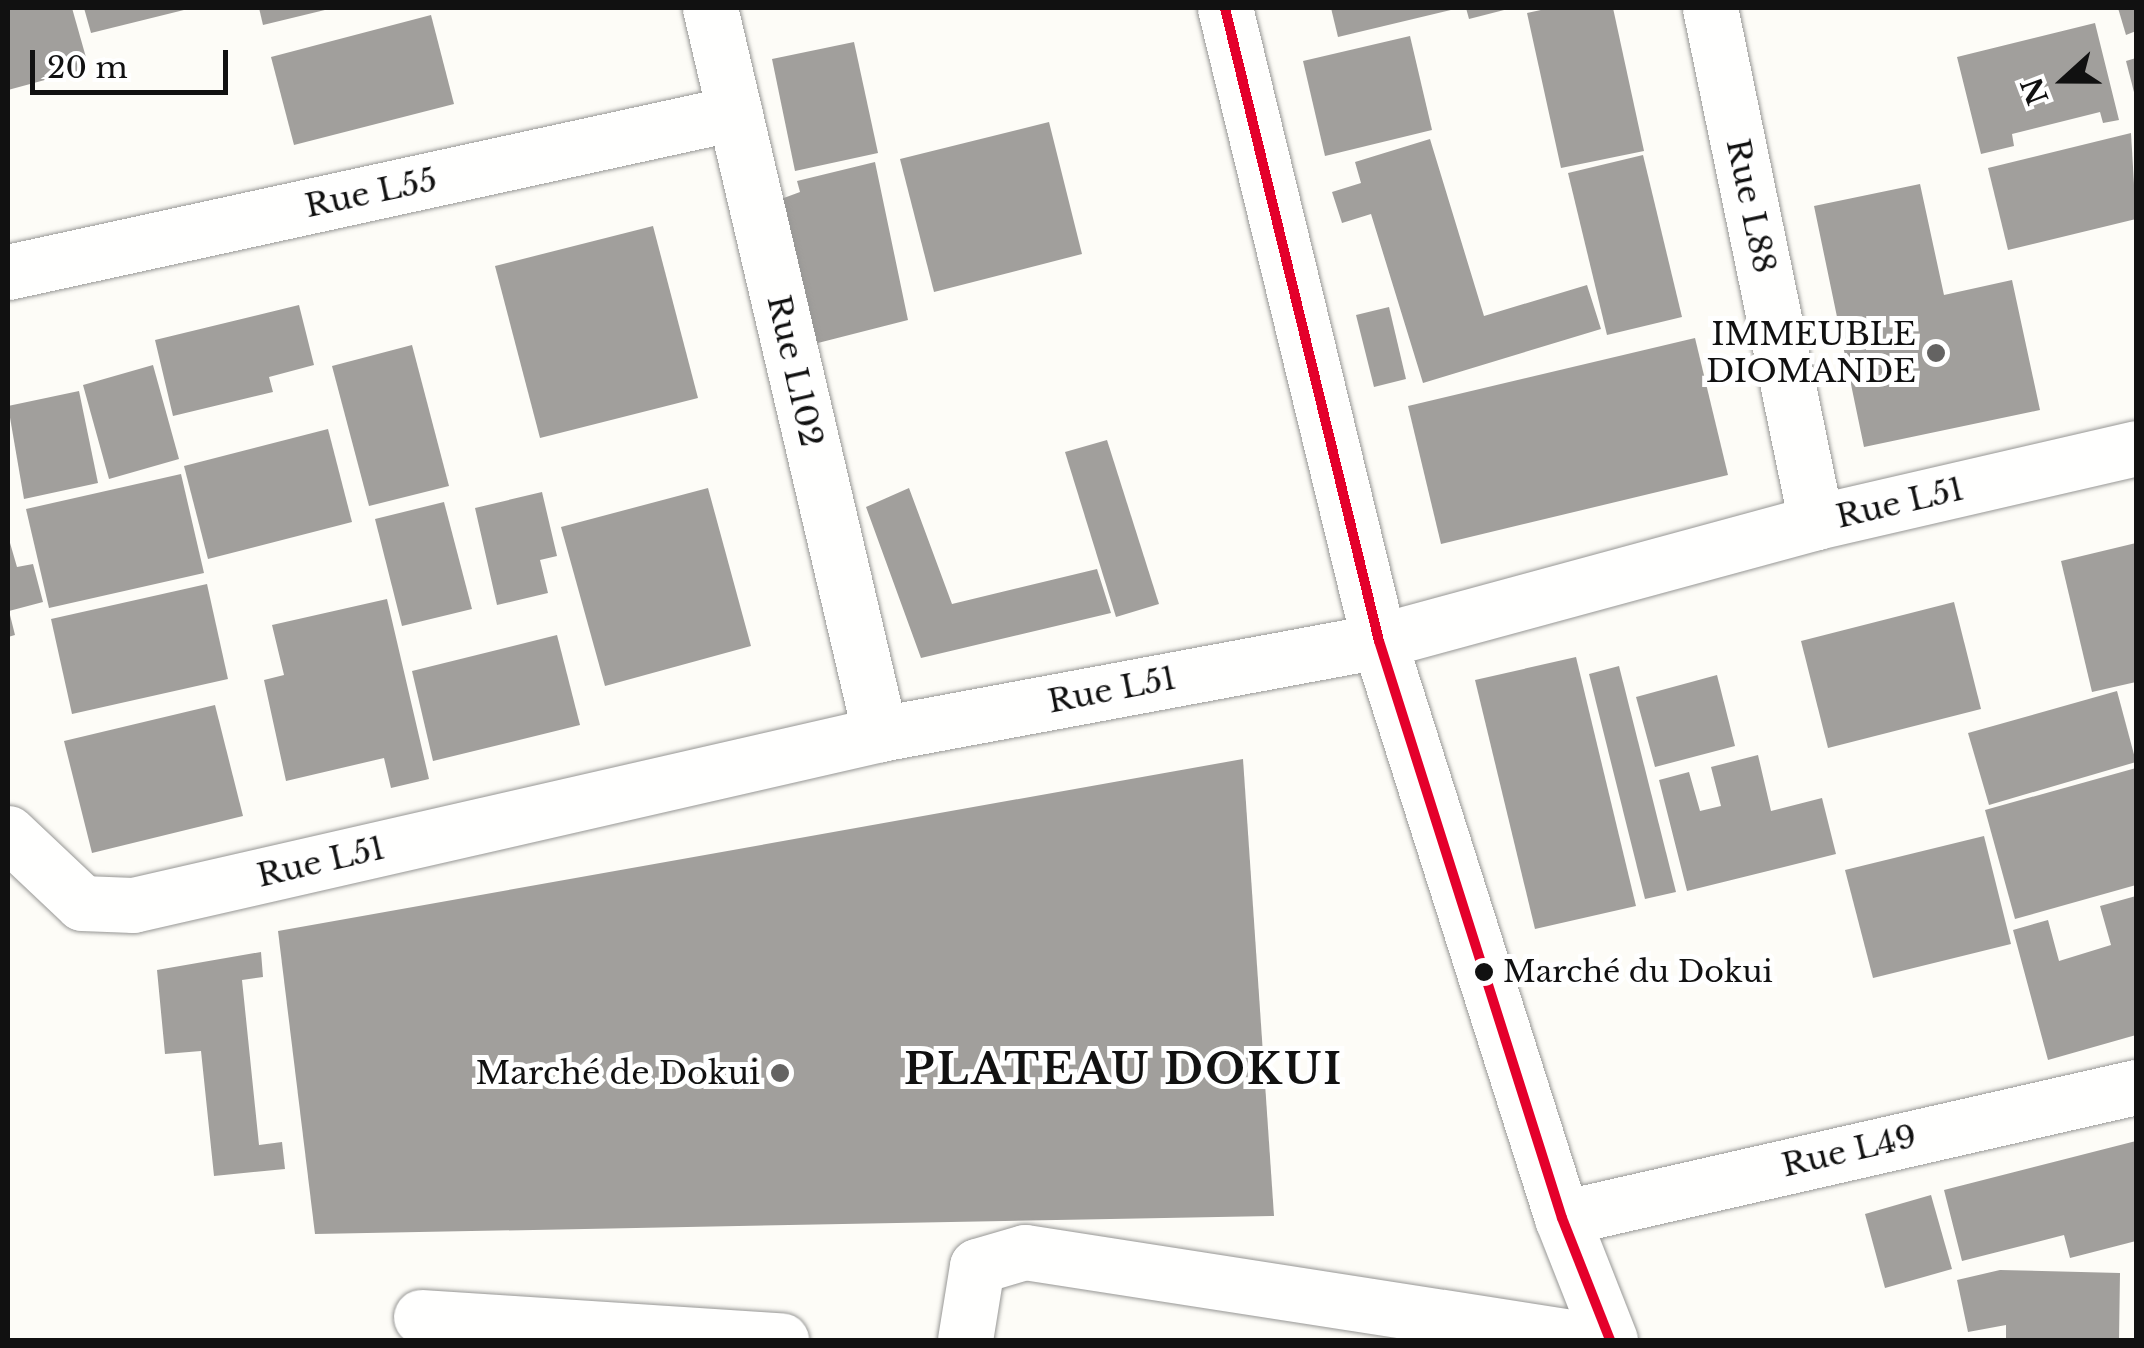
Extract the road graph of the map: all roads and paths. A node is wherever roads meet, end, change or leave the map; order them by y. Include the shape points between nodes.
1 (710, 8) edge
2 (1225, 8) edge
3 (1710, 8) edge
4 (735, 113) junction
5 (8, 272) edge
6 (2136, 448) edge
7 (1816, 522) junction
8 (1379, 641) junction
9 (880, 734) junction
10 (8, 834) edge
11 (2136, 1087) edge
12 (1562, 1218) junction
13 (421, 1317) dead end
14 (780, 1340) edge
15 (965, 1340) edge
16 (1591, 1340) edge
17 (1610, 1340) edge

1 - 4 street, Rue L102
2 - 8 street
3 - 7 street, Rue L88
4 - 5 street, Rue L55
4 - 9 street, Rue L102
6 - 7 street, Rue L51
7 - 8 street, Rue L51
8 - 9 street, Rue L51
8 - 12 street
9 - 10 street, Rue L51 via 133,906 82,902
11 - 12 street, Rue L49
12 - 17 street
13 - 14 street
15 - 16 street via 977,1266 1025,1252

